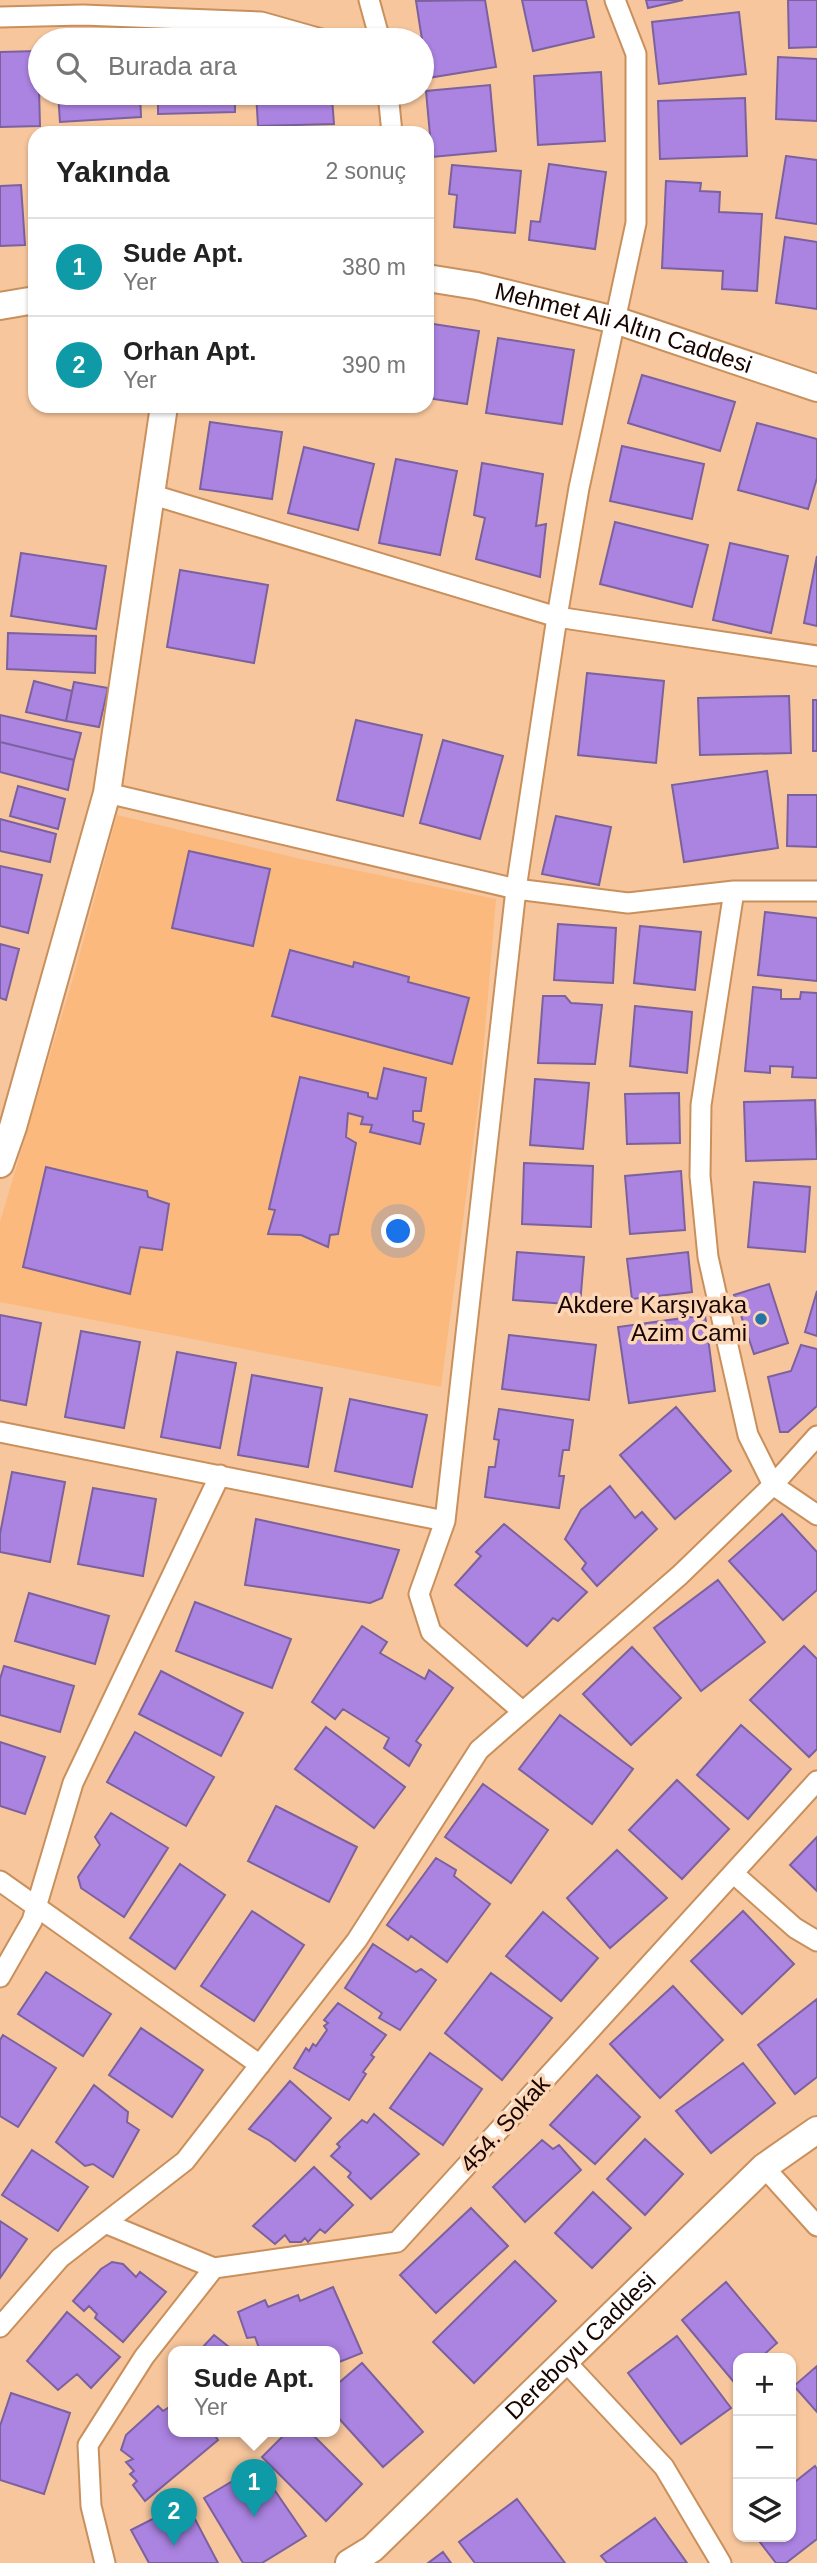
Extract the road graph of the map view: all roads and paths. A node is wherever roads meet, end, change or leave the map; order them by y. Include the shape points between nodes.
1 (369, 0) edge
2 (615, 0) edge
3 (83, 7) edge
4 (0, 17) edge
5 (282, 28) edge
6 (377, 28) edge
7 (389, 105) edge
8 (391, 126) edge
9 (434, 279) edge
10 (28, 301) edge
11 (0, 306) edge
12 (615, 320) junction
13 (817, 388) edge
14 (163, 413) edge
15 (150, 494) junction
16 (557, 617) junction
17 (817, 656) edge
18 (107, 793) junction
19 (516, 889) junction
20 (734, 891) junction
21 (817, 891) edge
22 (7, 1125) edge
23 (0, 1164) edge
24 (0, 1432) edge
25 (817, 1436) edge
26 (220, 1475) junction
27 (773, 1485) junction
28 (817, 1515) edge
29 (444, 1521) junction
30 (523, 1712) junction
31 (817, 1781) edge
32 (733, 1874) junction
33 (0, 1881) edge
34 (37, 1905) junction
35 (817, 1941) edge
36 (0, 1977) edge
37 (260, 2066) junction
38 (817, 2130) edge
39 (764, 2167) junction
40 (105, 2223) junction
41 (817, 2226) edge
42 (214, 2269) junction
43 (0, 2327) edge
44 (565, 2361) junction
45 (104, 2563) edge
46 (349, 2563) edge
47 (721, 2563) edge

1 - 6 street
2 - 12 street via 636,54 636,223
3 - 4 street
3 - 5 street via 261,22
7 - 8 street
9 - 12 street, Mehmet Ali Altın Caddesi
10 - 11 street
12 - 13 street, Mehmet Ali Altın Caddesi
12 - 16 street
14 - 15 street
15 - 16 street
15 - 18 street
16 - 17 street
16 - 19 street
18 - 19 street
18 - 22 street
19 - 20 street via 628,903
19 - 29 street
20 - 21 street
20 - 27 street via 701,1105 700,1176 708,1257 748,1435
22 - 23 street
24 - 26 street
25 - 27 street
26 - 29 street
26 - 34 street via 73,1783
27 - 28 street
27 - 30 street via 680,1575
29 - 30 street via 419,1594 431,1632
30 - 37 street via 479,1750 357,1940
31 - 32 street, 454. Sokak
32 - 35 street via 795,1928
32 - 42 street, 454. Sokak via 397,2242
33 - 34 street
34 - 36 street
34 - 37 street
37 - 40 street via 185,2161
38 - 39 street, Dereboyu Caddesi
39 - 41 street
39 - 44 street, Dereboyu Caddesi
40 - 42 street
40 - 43 street via 60,2258
42 - 45 street via 144,2357 89,2445 90,2506
44 - 46 street, Dereboyu Caddesi via 372,2549
44 - 47 street via 664,2467

